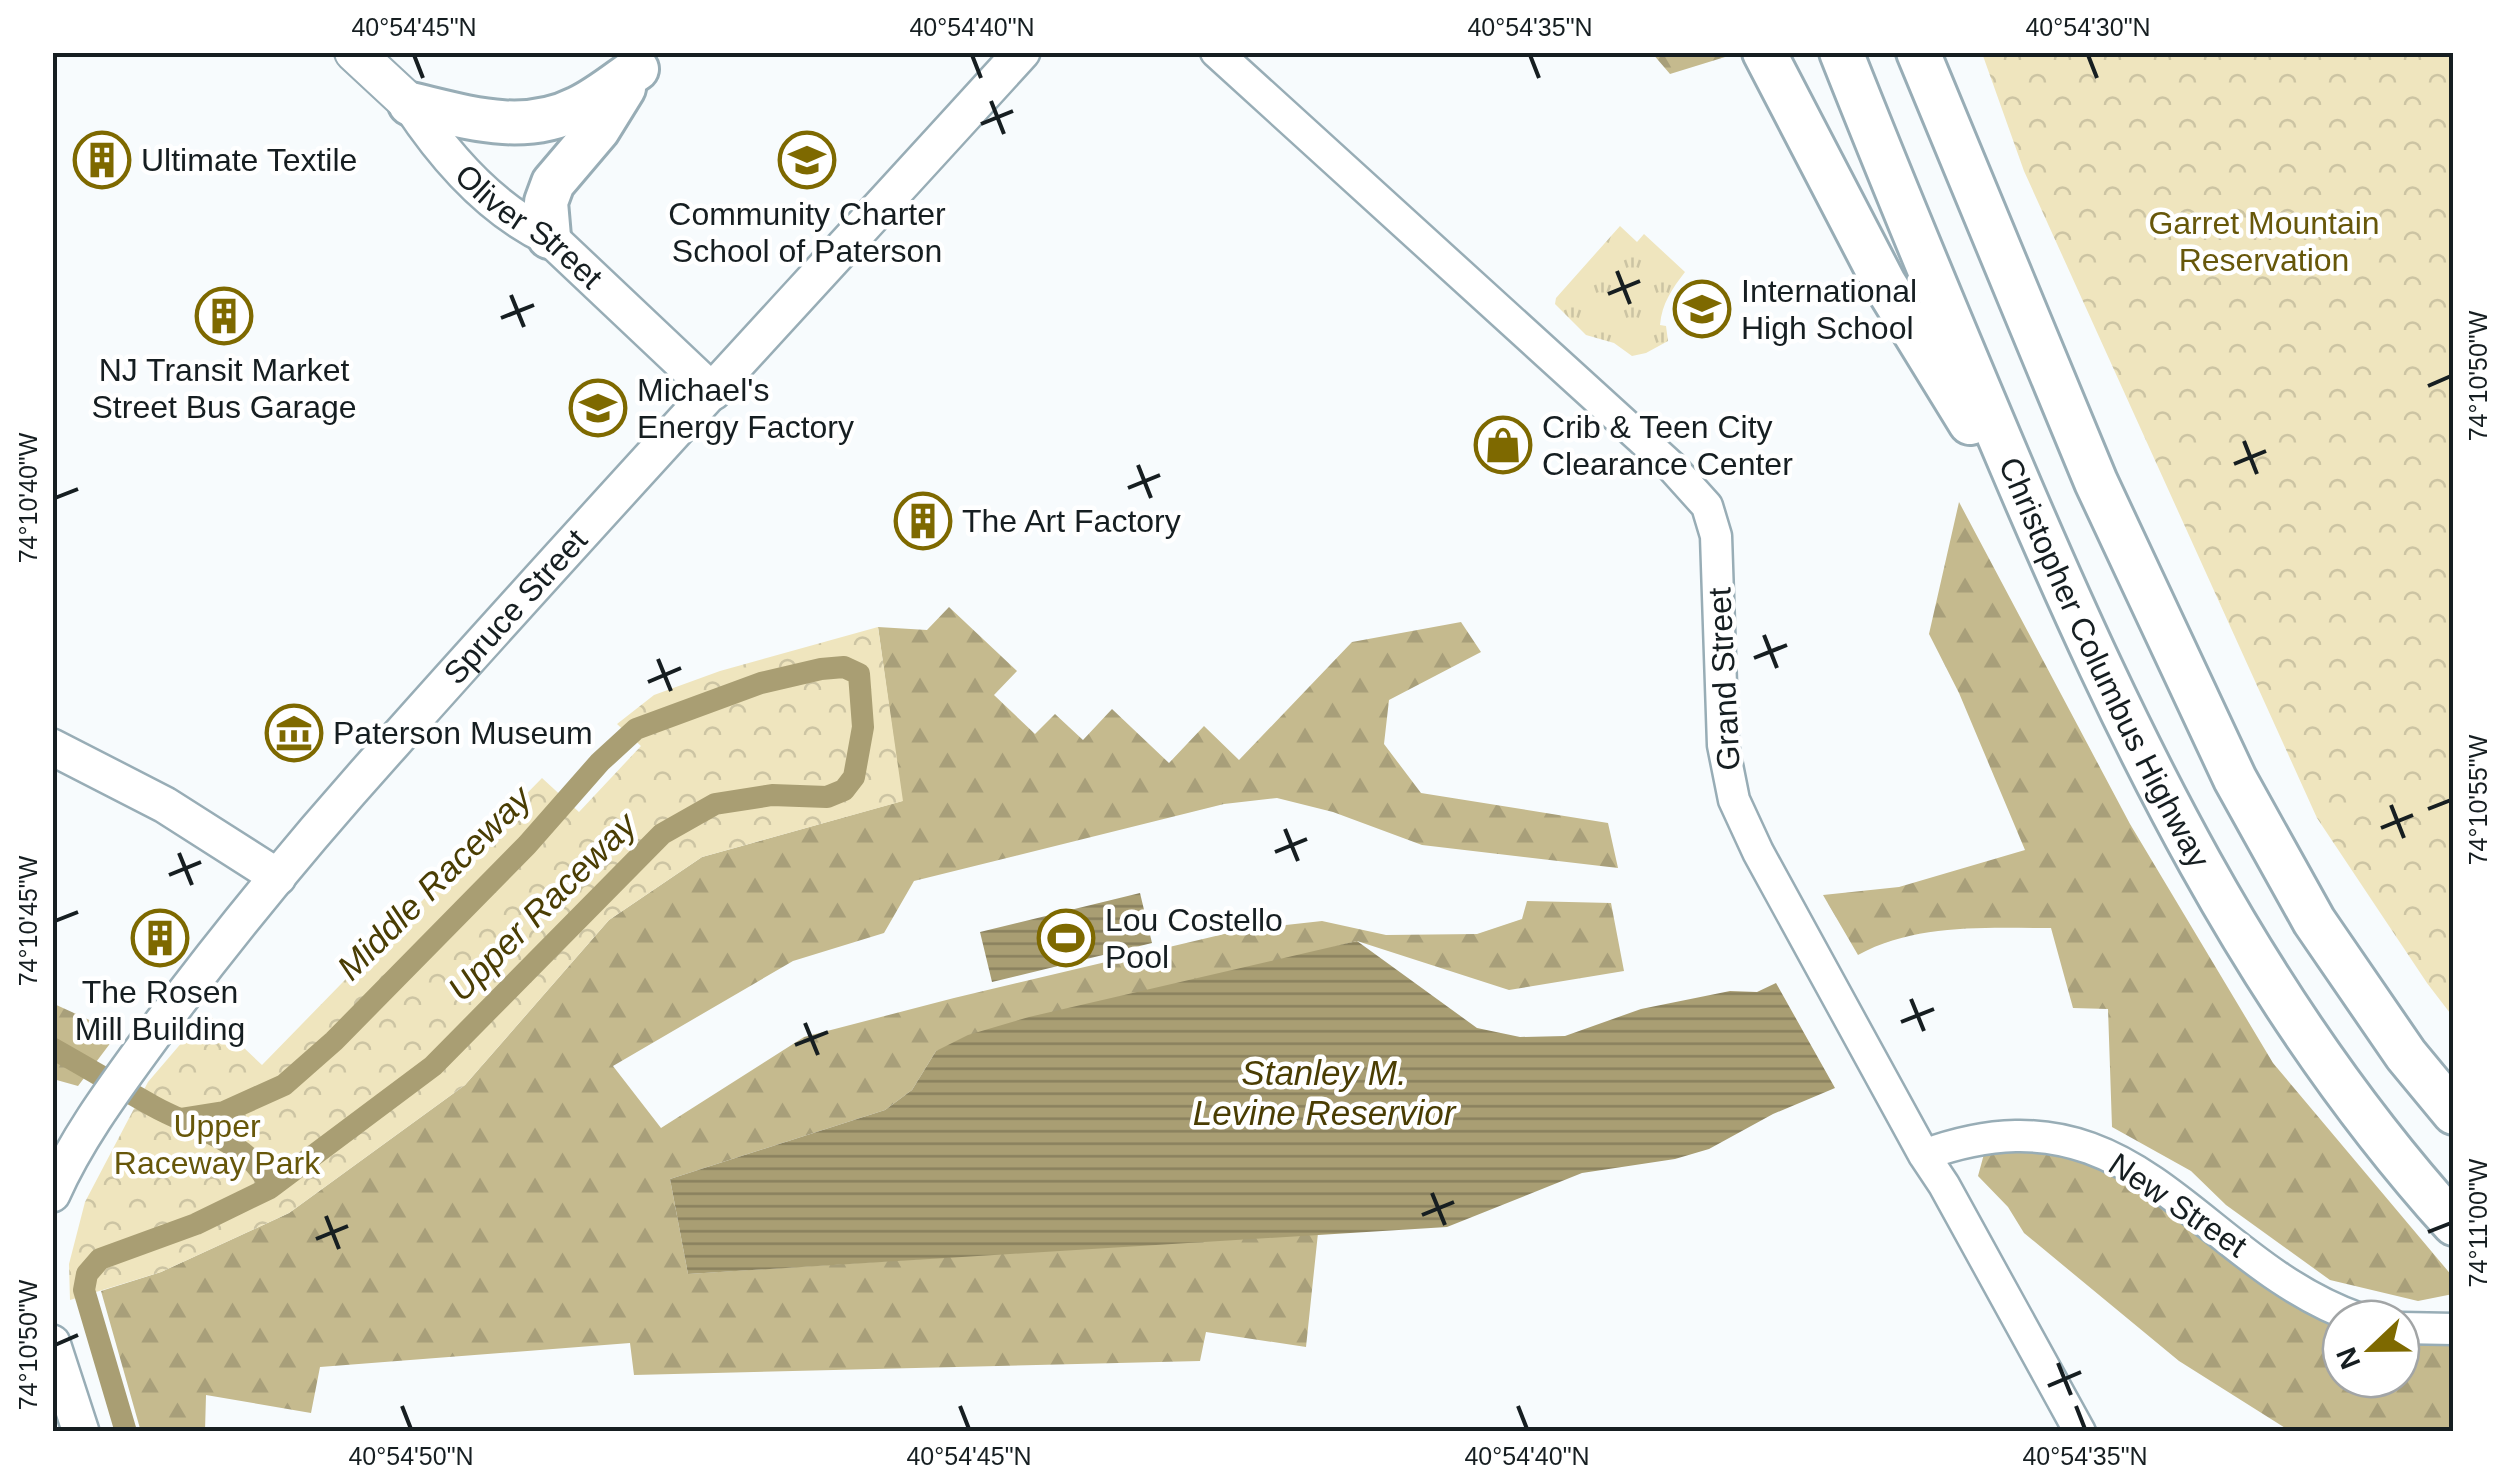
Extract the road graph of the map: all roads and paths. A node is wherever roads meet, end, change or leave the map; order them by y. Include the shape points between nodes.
1 (354, 52) edge
2 (1022, 52) edge
3 (1216, 52) edge
4 (1764, 52) edge
5 (1841, 52) edge
6 (1918, 52) edge
7 (644, 61) edge
8 (410, 104) junction
9 (550, 237) junction
10 (713, 392) junction
11 (2046, 548) junction
12 (52, 746) edge
13 (278, 877) junction
14 (2454, 1113) edge
15 (1924, 1155) junction
16 (52, 1194) edge
17 (2454, 1224) edge
18 (2321, 1302) edge
19 (2421, 1328) edge
20 (2454, 1329) edge
21 (52, 1343) edge
22 (81, 1432) edge
23 (2080, 1432) edge

1 - 8 main road, Oliver Street
2 - 10 main road, Spruce Street
3 - 15 street, Grand Street via 1706,506 1716,536 1723,745 1734,800
4 - 11 highway via 1884,283
5 - 11 highway, Christopher Columbus Highway
6 - 14 highway, Christopher Columbus Highway via 2096,482 2236,780 2314,921
7 - 8 highway via 559,117 493,123
7 - 9 highway via 553,183 546,202
8 - 9 main road, Oliver Street via 438,146 493,199 518,222
9 - 10 main road, Oliver Street
10 - 13 main road, Spruce Street via 515,605
11 - 17 highway, Christopher Columbus Highway via 2172,815 2254,961 2347,1096
12 - 13 main road via 165,805
13 - 16 main road, Spruce Street via 100,1109
15 - 18 street, New Street via 2002,1138 2096,1151 2151,1178
15 - 23 street, Grand Street
19 - 20 street
21 - 22 main road

